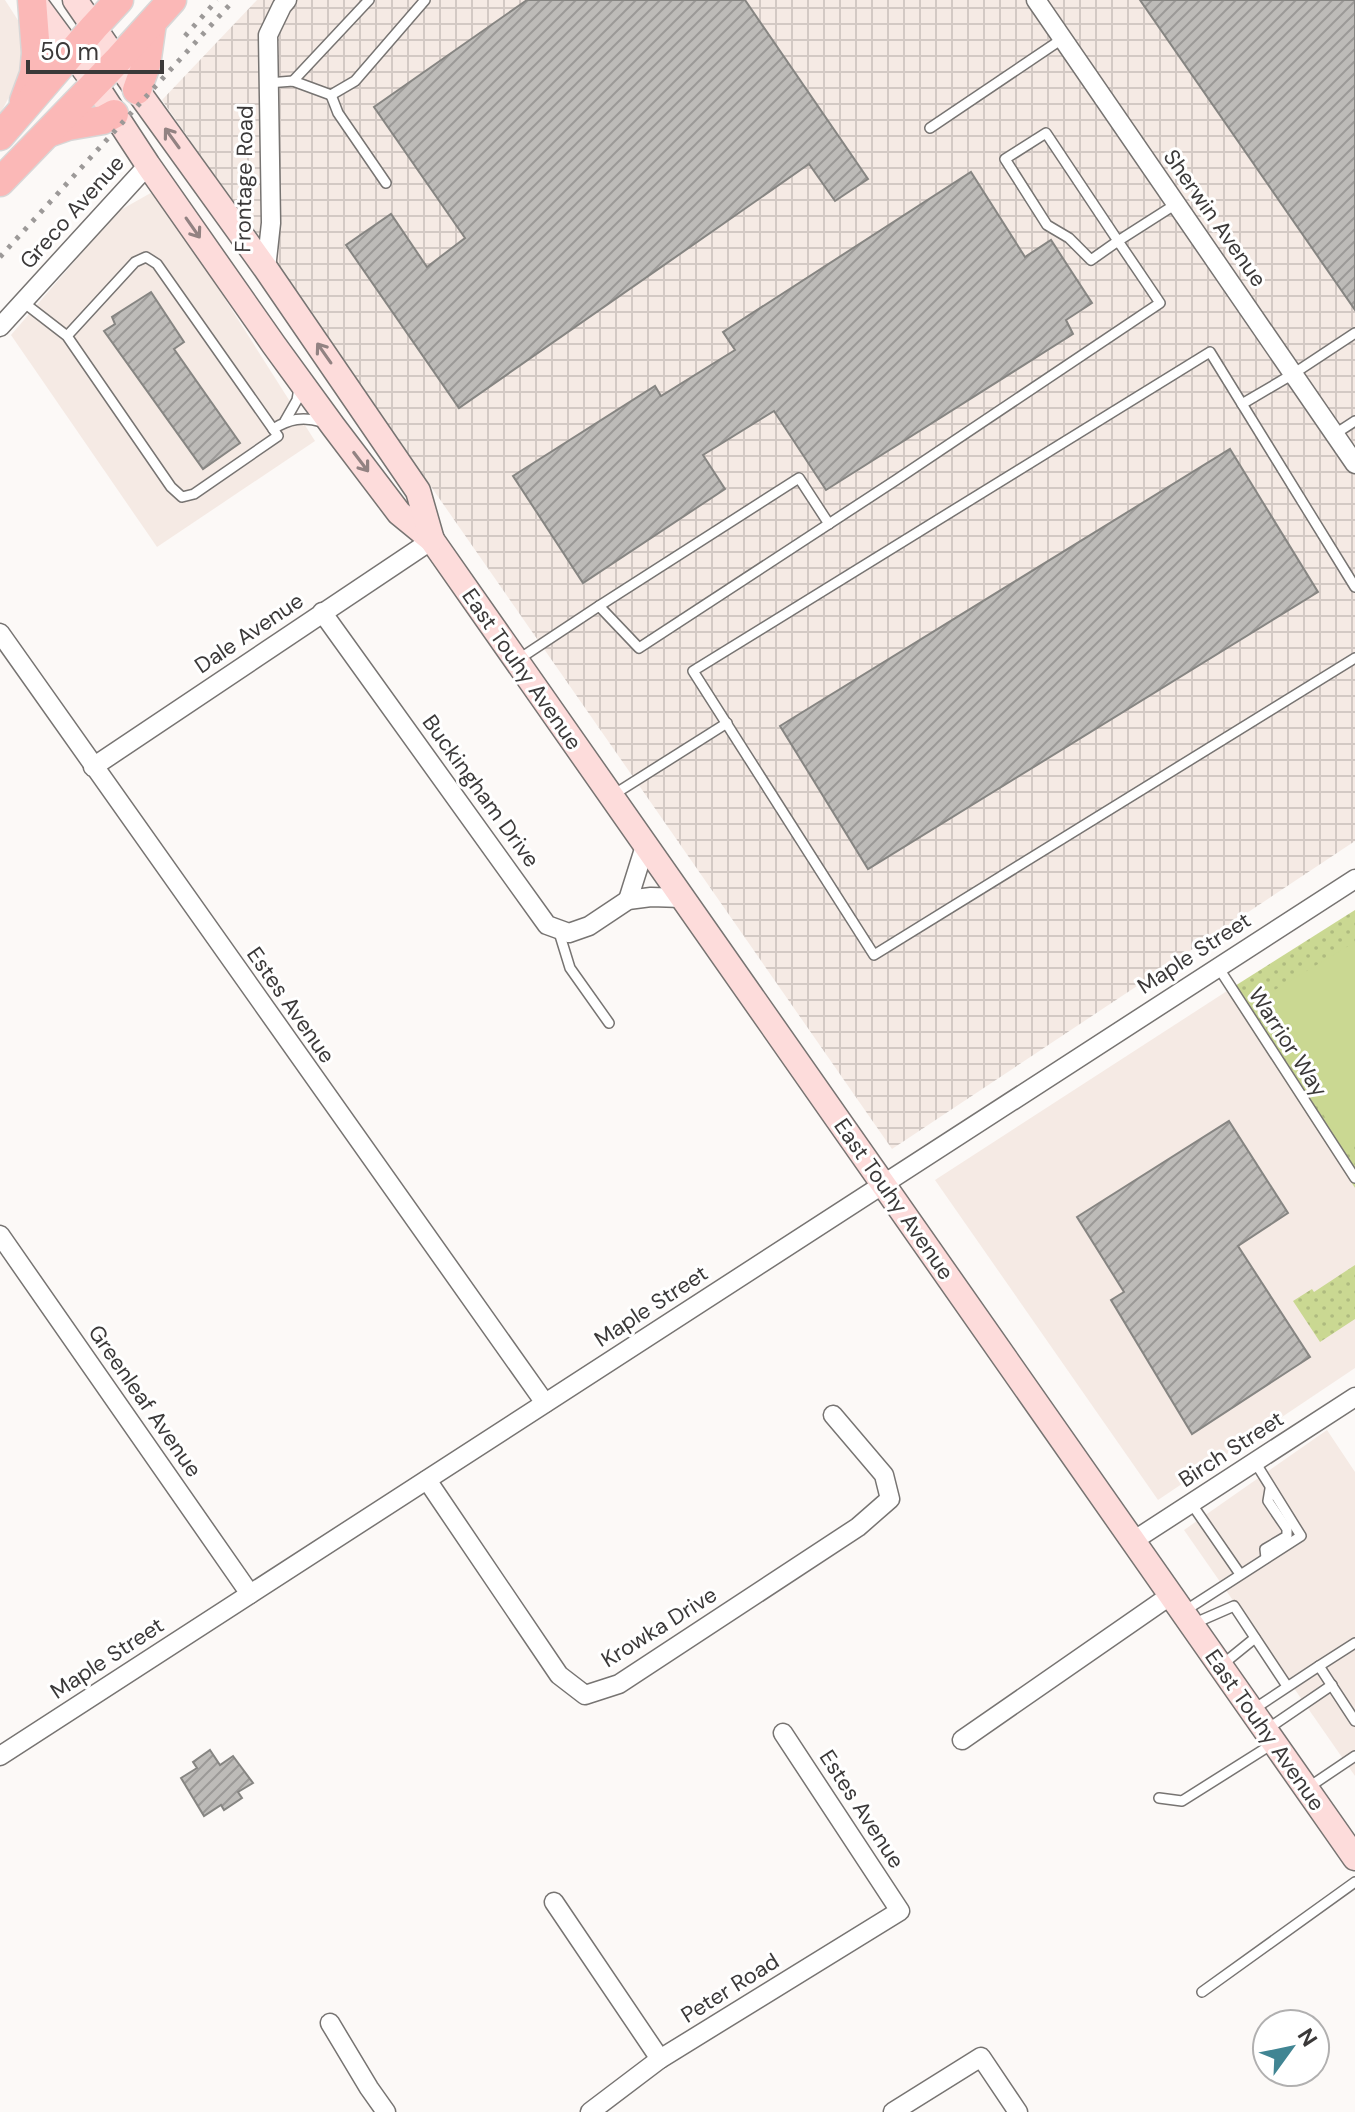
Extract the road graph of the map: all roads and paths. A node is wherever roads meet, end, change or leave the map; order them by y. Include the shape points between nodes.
1 (33, 0) edge
2 (75, 0) edge
3 (119, 0) edge
4 (172, 0) edge
5 (287, 0) edge
6 (369, 0) edge
7 (425, 0) edge
8 (1036, 0) edge
9 (152, 23) junction
10 (94, 27) junction
11 (1062, 39) junction
12 (72, 52) junction
13 (117, 61) junction
14 (293, 81) junction
15 (268, 83) junction
16 (95, 84) junction
17 (137, 90) junction
18 (331, 95) junction
19 (114, 114) junction
20 (9, 125) edge
21 (930, 128) dead end
22 (43, 135) junction
23 (148, 165) junction
24 (0, 182) edge
25 (386, 183) dead end
26 (1176, 204) junction
27 (1118, 241) junction
28 (266, 269) junction
29 (23, 302) junction
30 (0, 327) edge
31 (1355, 333) edge
32 (67, 336) junction
33 (1293, 374) junction
34 (297, 377) junction
35 (1242, 404) junction
36 (285, 421) junction
37 (1355, 421) edge
38 (333, 426) junction
39 (273, 429) junction
40 (1335, 434) junction
41 (1355, 464) edge
42 (829, 524) junction
43 (432, 540) junction
44 (1355, 587) edge
45 (599, 606) junction
46 (322, 612) junction
47 (0, 633) edge
48 (1355, 658) edge
49 (516, 661) junction
50 (727, 723) junction
51 (93, 767) junction
52 (610, 796) junction
53 (645, 846) junction
54 (1355, 868) edge
55 (1355, 879) edge
56 (1327, 896) junction
57 (682, 898) junction
58 (628, 900) junction
59 (558, 929) junction
60 (1218, 967) junction
61 (609, 1023) dead end
62 (1355, 1178) edge
63 (884, 1184) junction
64 (0, 1235) edge
65 (1355, 1397) edge
66 (545, 1403) junction
67 (833, 1415) dead end
68 (1255, 1462) junction
69 (427, 1480) junction
70 (1191, 1503) junction
71 (1133, 1541) junction
72 (1240, 1574) junction
73 (250, 1594) junction
74 (1182, 1610) junction
75 (1255, 1638) junction
76 (1355, 1643) edge
77 (1220, 1666) junction
78 (1319, 1666) junction
79 (1332, 1685) junction
80 (1287, 1686) junction
81 (1355, 1721) edge
82 (1264, 1728) junction
83 (783, 1733) dead end
84 (962, 1740) dead end
85 (0, 1756) edge
86 (1355, 1756) edge
87 (1307, 1789) junction
88 (1159, 1798) dead end
89 (1355, 1858) edge
90 (1355, 1882) edge
91 (554, 1902) dead end
92 (900, 1911) joint
93 (1202, 1992) dead end
94 (330, 2023) dead end
95 (660, 2059) junction
96 (386, 2112) edge
97 (590, 2112) edge
98 (893, 2112) edge
99 (1018, 2112) edge

1 - 12 main road, East Touhy Avenue
1 - 20 main road via 34,74
2 - 10 main road, East Touhy Avenue
3 - 10 main road
4 - 9 main road
5 - 15 street, Frontage Road via 268,35
6 - 14 lane
7 - 18 lane via 355,81
8 - 11 street, Sherwin Avenue
9 - 13 main road
9 - 17 main road
10 - 12 main road
10 - 13 main road, East Touhy Avenue
11 - 21 lane
11 - 26 street, Sherwin Avenue
12 - 16 main road, East Touhy Avenue
12 - 20 main road
13 - 16 main road
13 - 17 main road, East Touhy Avenue
14 - 15 lane
14 - 18 lane
15 - 28 street, Frontage Road via 271,223
16 - 19 main road, East Touhy Avenue
16 - 22 main road
28 -> 17 main road, East Touhy Avenue
18 - 25 lane
19 - 22 main road
19 - 23 main road, East Touhy Avenue
22 - 24 main road
23 - 29 street, Greco Avenue
23 -> 34 main road, East Touhy Avenue
26 - 27 lane
26 - 33 street, Sherwin Avenue
27 - 27 lane via 1091,260 1047,225 1005,159 1046,133
27 - 42 lane via 1160,303
43 -> 28 main road, East Touhy Avenue via 418,491
29 - 30 street, Greco Avenue
29 - 32 lane
31 - 33 lane
32 - 39 lane via 182,497 278,436
32 - 39 lane via 135,262 146,257 157,264
33 - 35 lane
33 - 40 street, Sherwin Avenue
34 - 36 lane via 300,391
34 - 38 main road, East Touhy Avenue
35 - 44 lane
35 - 50 lane via 1210,352 693,671
36 - 38 lane
36 - 39 lane
37 - 40 lane
38 -> 43 main road, East Touhy Avenue via 399,513
40 - 41 street, Sherwin Avenue
42 - 45 lane via 639,648
42 - 45 lane via 799,478
43 - 46 street, Dale Avenue
43 - 49 main road, East Touhy Avenue
45 - 49 lane
46 - 51 street, Dale Avenue
46 - 59 street, Buckingham Drive via 547,925
47 - 51 street, Estes Avenue
48 - 50 lane via 874,955
49 - 52 main road, East Touhy Avenue
50 - 52 lane
51 - 66 street, Estes Avenue
52 - 53 main road, East Touhy Avenue
53 - 57 main road, East Touhy Avenue
53 - 58 street
54 - 56 street, Maple Street
55 - 56 street, Maple Street
56 - 60 street, Maple Street
57 - 58 street
57 - 63 main road, East Touhy Avenue
58 - 59 street via 589,926 569,933
59 - 61 lane via 570,968
60 - 62 lane, Warrior Way
60 - 63 street, Maple Street
63 - 66 street, Maple Street
63 - 71 main road, East Touhy Avenue
64 - 73 street, Greenleaf Avenue
65 - 68 street, Birch Street
66 - 69 street, Maple Street
67 - 69 street, Krowka Drive via 884,1475 890,1499 858,1527 619,1684 585,1695 559,1675
68 - 70 street, Birch Street
68 - 72 lane via 1301,1536
69 - 73 street, Maple Street
70 - 71 street, Birch Street
70 - 72 lane
71 - 74 main road, East Touhy Avenue
72 - 74 lane
73 - 85 street, Maple Street
74 - 75 lane via 1234,1606
74 - 77 main road, East Touhy Avenue
74 - 84 street
75 - 77 lane
75 - 80 lane
76 - 78 lane
77 - 82 main road, East Touhy Avenue
78 - 79 lane
78 - 80 lane
79 - 81 lane
79 - 82 lane
80 - 82 lane
82 - 87 main road, East Touhy Avenue
82 - 88 lane via 1182,1801
83 - 92 street, Estes Avenue
86 - 87 lane
87 - 89 main road, East Touhy Avenue
90 - 93 lane
91 - 95 street
92 - 95 street, Peter Road
94 - 96 street
95 - 97 street, Peter Road
98 - 99 street via 981,2057

